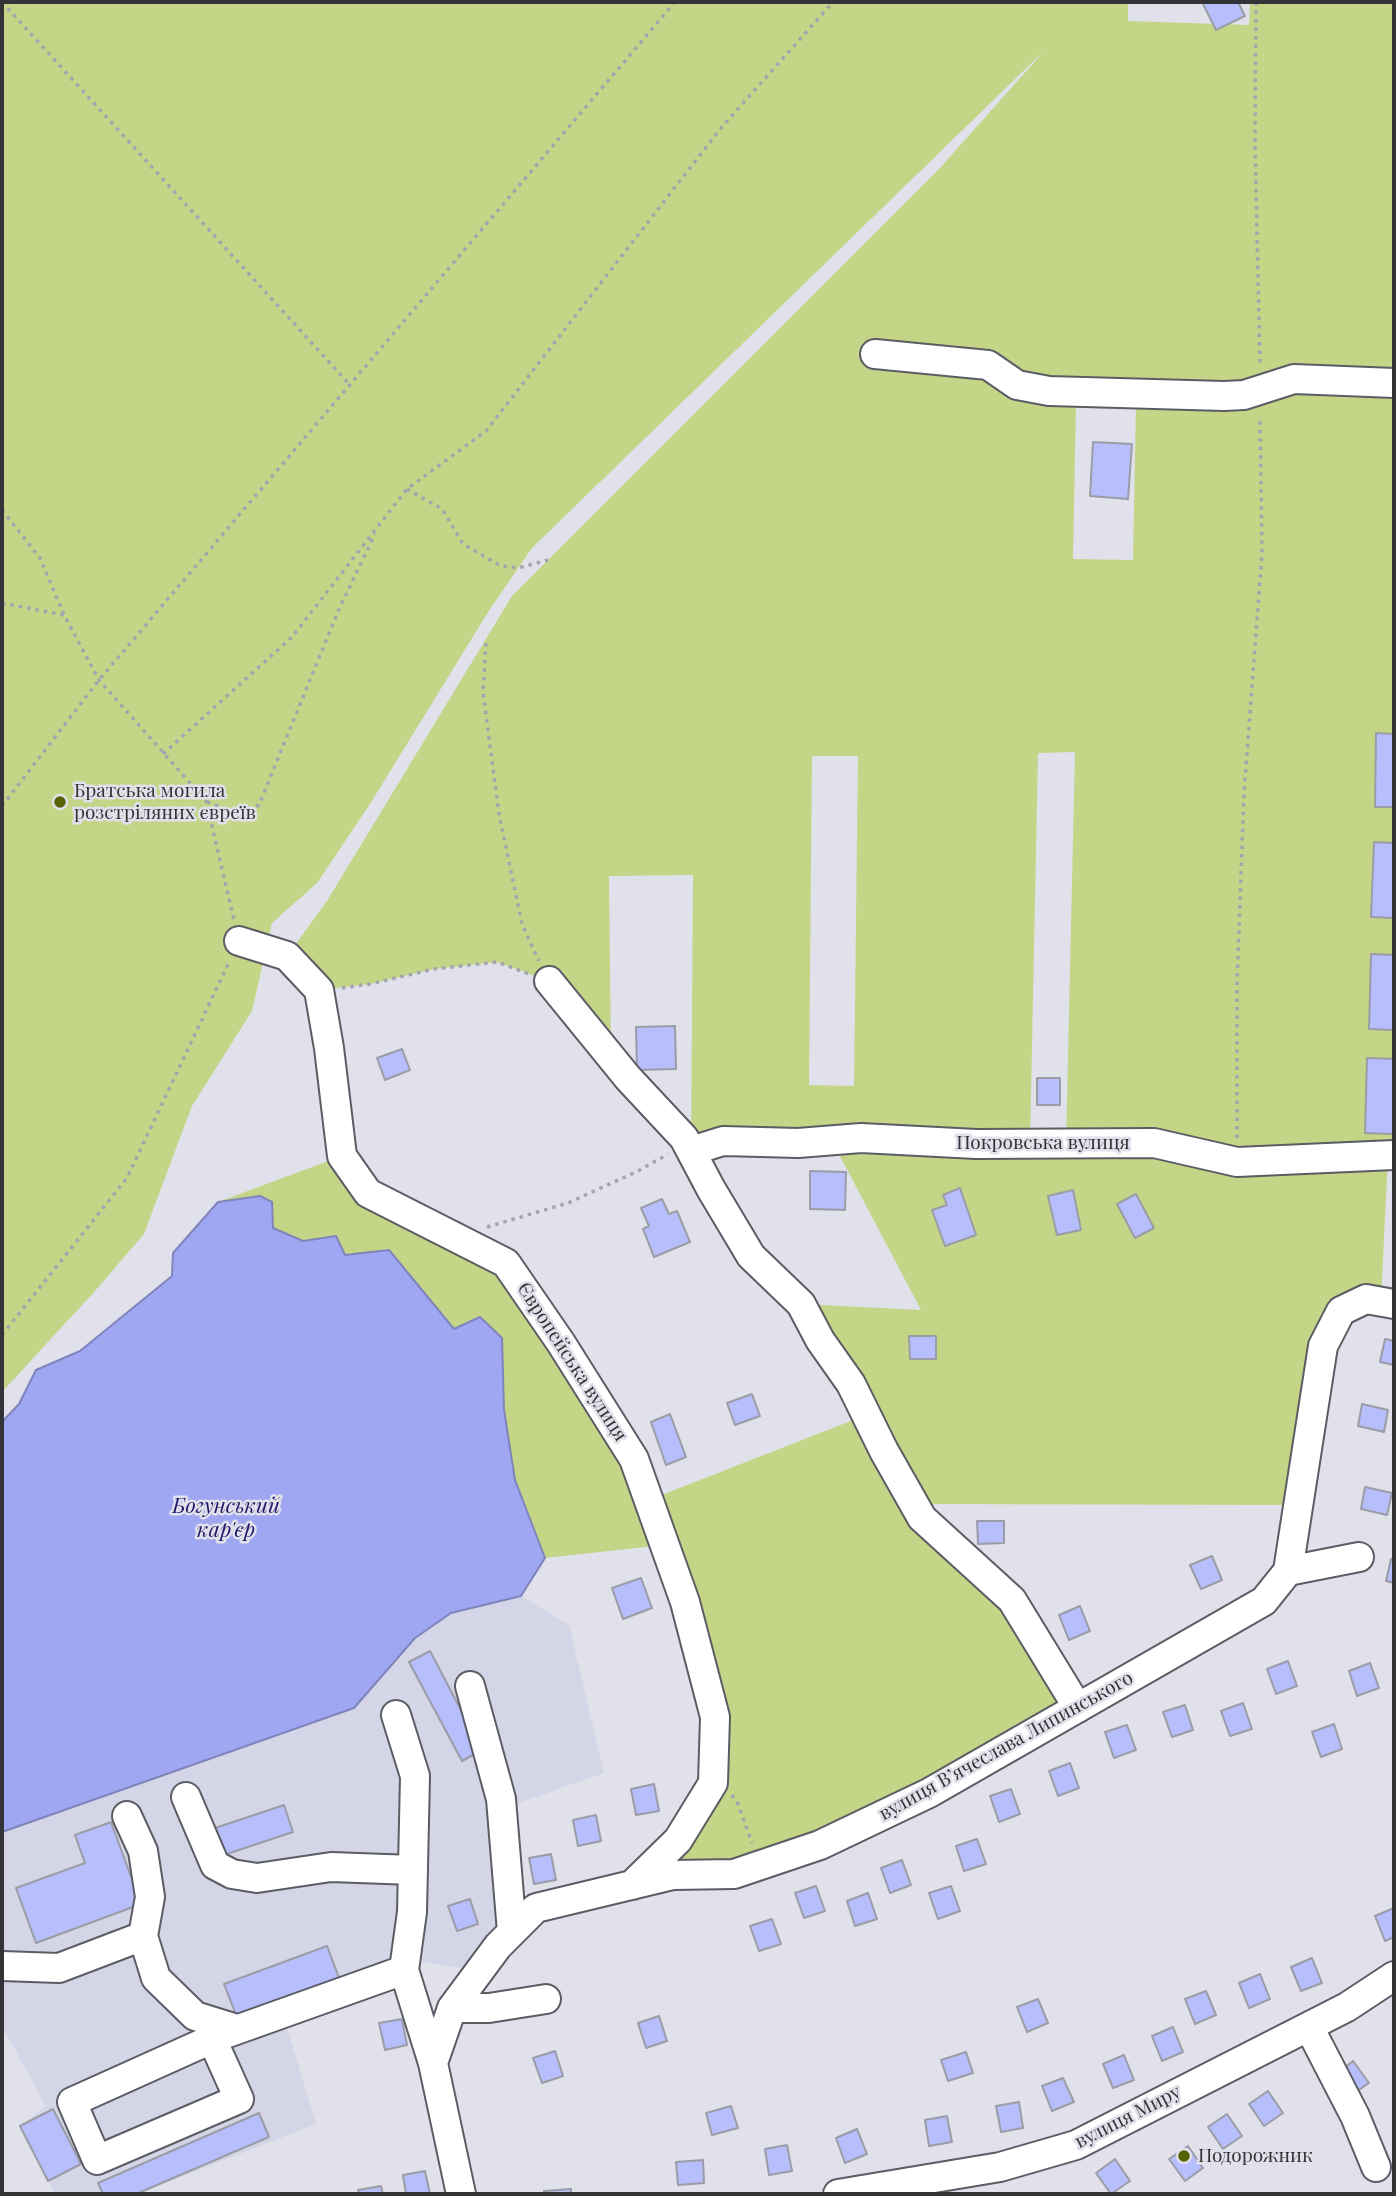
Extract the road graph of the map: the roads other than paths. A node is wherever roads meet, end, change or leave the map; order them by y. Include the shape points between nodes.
1 (875, 354) dead end
2 (1394, 383) edge
3 (239, 941) road end
4 (549, 981) road end
5 (691, 1151) junction
6 (1394, 1155) edge
7 (1394, 1304) edge
8 (1359, 1556) dead end
9 (1288, 1571) junction
10 (470, 1686) dead end
11 (1078, 1708) junction
12 (396, 1715) dead end
13 (186, 1797) dead end
14 (127, 1816) dead end
15 (413, 1870) junction
16 (632, 1885) junction
17 (512, 1932) junction
18 (144, 1936) junction
19 (2, 1966) edge
20 (404, 1970) junction
21 (1394, 1976) edge
22 (546, 1999) dead end
23 (452, 2008) junction
24 (1309, 2027) junction
25 (224, 2034) junction
26 (433, 2063) junction
27 (1376, 2167) dead end
28 (461, 2194) edge
29 (838, 2194) edge

1 - 2 street via 988,365 1017,385 1049,391 1224,396 1244,395 1294,379
3 - 16 street, Європейська вулиця via 286,956 319,990 342,1156 368,1193 506,1263 634,1459 685,1602 715,1717 713,1783 678,1840
4 - 5 street
5 - 6 street, Покровська вулиця via 723,1141 798,1143 861,1138 976,1144 1153,1143 1237,1162
5 - 11 street via 751,1256 801,1304 851,1384 922,1517 1012,1600
7 - 9 street, вулиця Вʼячеслава Липинського via 1366,1299 1341,1311 1323,1346
8 - 9 street
9 - 11 street, вулиця Вʼячеслава Липинського via 1264,1601
10 - 17 street via 501,1799
11 - 16 street, вулиця Вʼячеслава Липинського via 929,1793 820,1844 734,1874 673,1875
12 - 15 street via 415,1776
13 - 15 street via 215,1865 232,1874 257,1878 331,1867
14 - 18 street via 143,1851 150,1897
15 - 20 street
16 - 17 street, вулиця Вʼячеслава Липинського via 536,1909
17 - 23 street, вулиця Вʼячеслава Липинського
18 - 19 street via 59,1968
18 - 25 street via 156,1978 195,2016
20 - 25 street
20 - 26 street
21 - 24 street, вулиця Миру
22 - 23 street via 489,2008
23 - 26 street, вулиця Вʼячеслава Липинського
24 - 27 street
24 - 29 street, вулиця Миру via 1076,2145 1000,2167
25 - 25 street via 72,2102 97,2160 239,2099
26 - 28 street

